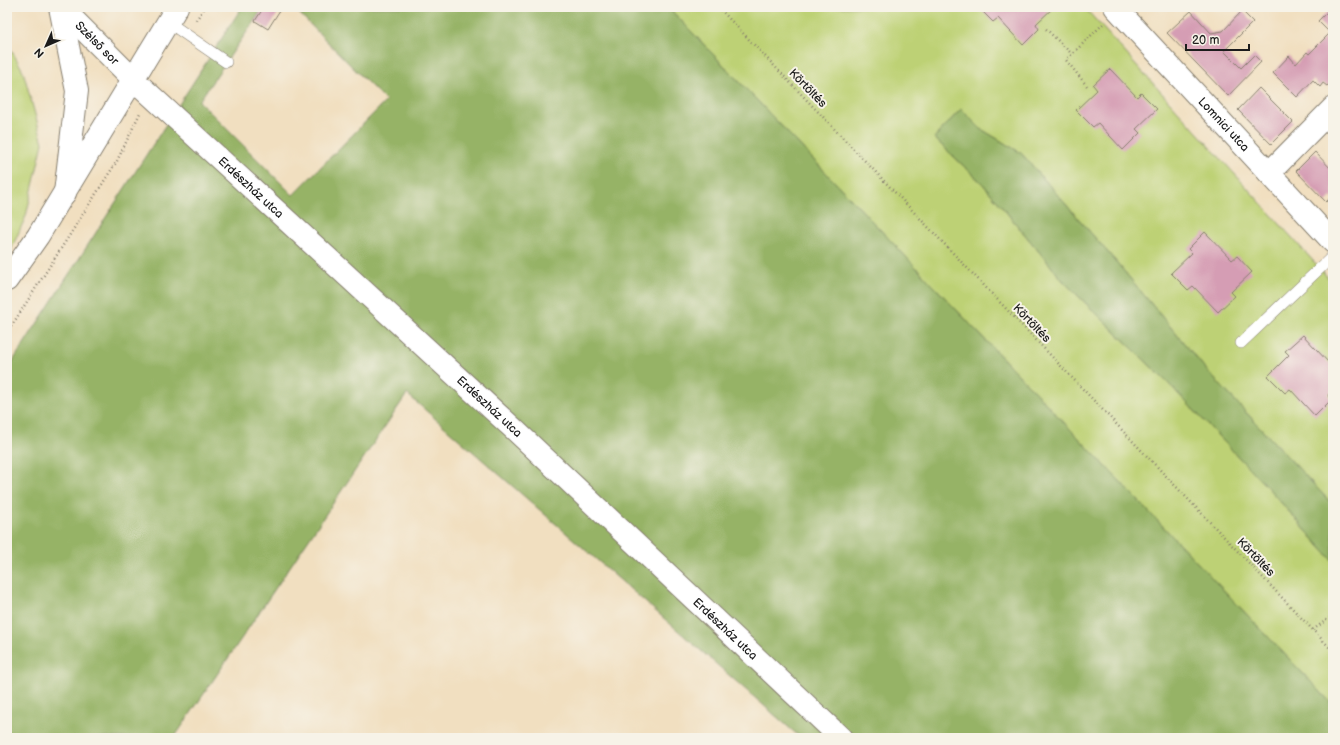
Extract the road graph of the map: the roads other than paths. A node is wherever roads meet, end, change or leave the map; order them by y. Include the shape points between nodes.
1 (61, 7) edge
2 (1116, 9) edge
3 (172, 14) edge
4 (226, 62) dead end
5 (141, 87) junction
6 (1333, 108) edge
7 (1269, 173) junction
8 (65, 193) junction
9 (1333, 242) edge
10 (1333, 256) edge
11 (7, 280) edge
12 (1241, 343) dead end
13 (840, 738) edge

1 - 5 street, Szélső sor
1 - 8 street via 77,91
2 - 7 street, Lomnici utca
3 - 4 lane via 187,35
3 - 5 street
5 - 8 street
5 - 13 street, Erdészház utca via 516,431
6 - 7 street
7 - 9 street, Lomnici utca
8 - 11 street
10 - 12 lane

